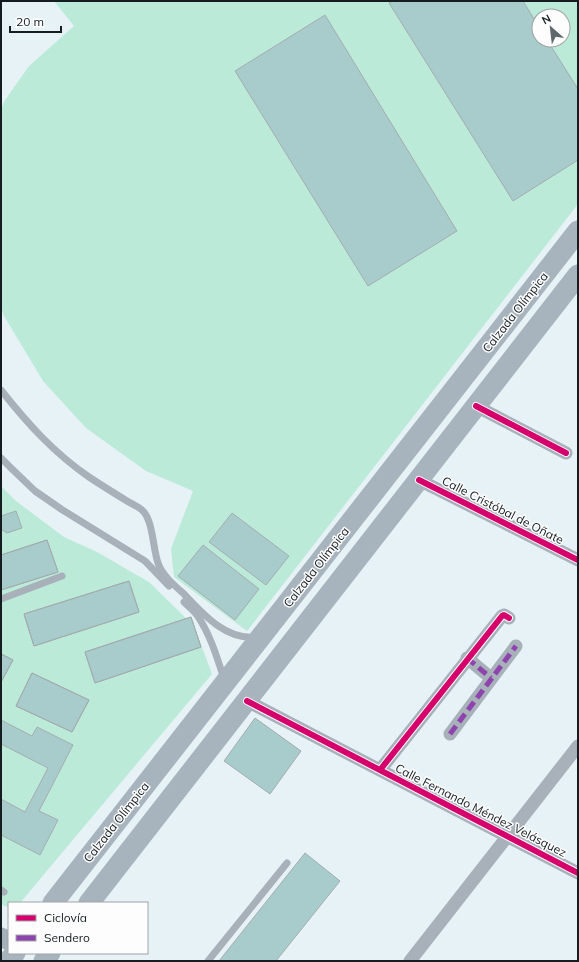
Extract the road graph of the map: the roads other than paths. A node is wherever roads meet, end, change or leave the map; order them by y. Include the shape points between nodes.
1 (576, 237) edge
2 (578, 275) edge
3 (1, 390) edge
4 (476, 406) junction
5 (566, 453) dead end
6 (1, 458) edge
7 (419, 480) junction
8 (155, 550) junction
9 (578, 560) edge
10 (145, 561) junction
11 (62, 576) dead end
12 (1, 599) edge
13 (509, 618) dead end
14 (261, 637) junction
15 (516, 646) dead end
16 (468, 658) junction
17 (491, 678) junction
18 (225, 682) junction
19 (246, 701) junction
20 (450, 734) dead end
21 (578, 746) edge
22 (380, 770) junction
23 (508, 836) junction
24 (287, 863) dead end
25 (578, 873) edge
26 (55, 902) edge
27 (90, 902) edge
28 (208, 961) edge
29 (410, 961) edge

1 - 14 main road, Calzada Olímpica
2 - 4 main road
3 - 8 lane via 20,414 63,457 143,512 151,528
4 - 5 street
4 - 7 main road
6 - 10 lane via 35,490 61,509
7 - 9 street, Calle Cristóbal de Oñate
7 - 19 main road
8 - 10 lane
8 - 14 lane via 158,564 168,578 211,621 236,635 247,638
10 - 18 lane via 197,615 211,641
11 - 12 lane
13 - 16 street via 502,616
14 - 18 main road, Calzada Olímpica
15 - 17 street
16 - 17 street
16 - 22 street
17 - 20 street
18 - 26 main road, Calzada Olímpica
19 - 22 street, Calle Fernando Méndez Velásquez
19 - 27 main road
21 - 23 street
22 - 23 street, Calle Fernando Méndez Velásquez
23 - 25 street, Calle Fernando Méndez Velásquez
23 - 29 street
24 - 28 lane

